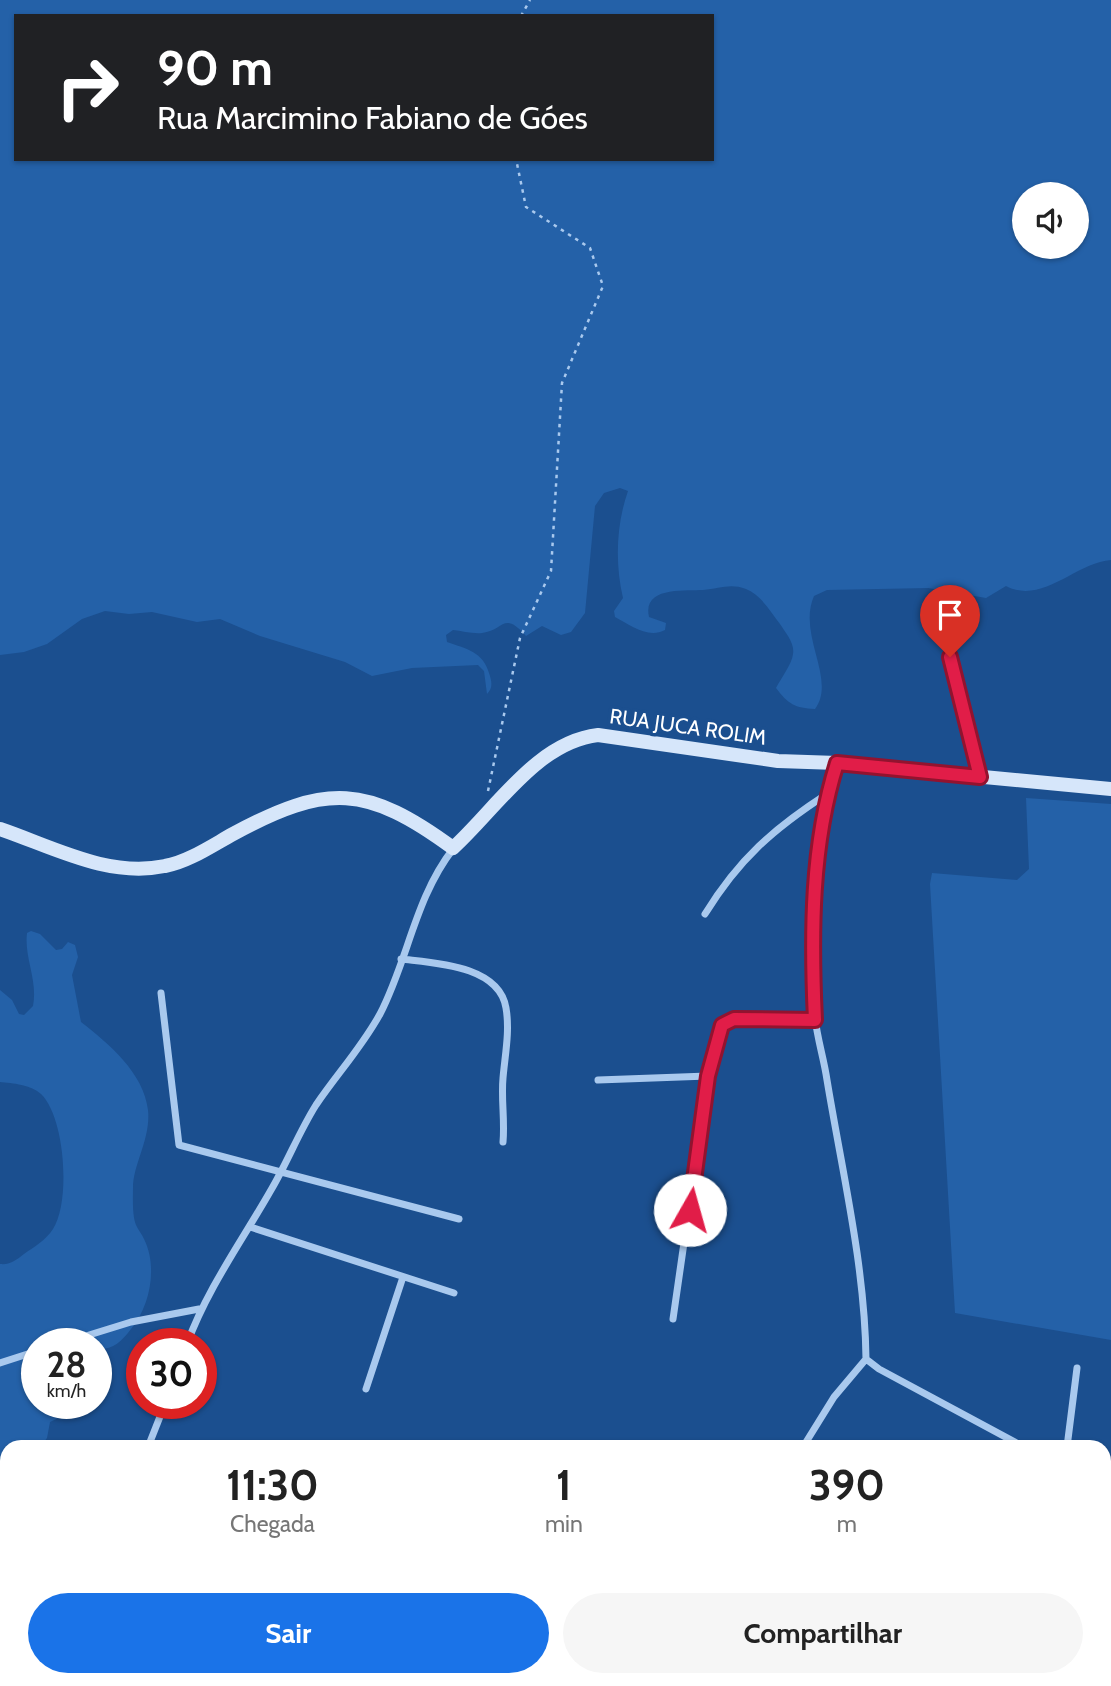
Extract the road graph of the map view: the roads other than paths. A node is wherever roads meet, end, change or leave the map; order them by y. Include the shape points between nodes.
1 (944, 633) dead end
2 (837, 763) junction
3 (980, 777) junction
4 (1111, 789) edge
5 (827, 794) junction
6 (0, 829) edge
7 (453, 848) junction
8 (705, 914) dead end
9 (401, 959) junction
10 (161, 993) dead end
11 (815, 1020) junction
12 (708, 1076) junction
13 (598, 1080) dead end
14 (503, 1142) dead end
15 (281, 1172) junction
16 (459, 1219) dead end
17 (250, 1227) junction
18 (403, 1277) junction
19 (454, 1293) dead end
20 (199, 1309) junction
21 (673, 1319) dead end
22 (112, 1328) edge
23 (192, 1328) edge
24 (21, 1356) edge
25 (866, 1359) junction
26 (0, 1363) edge
27 (1077, 1368) dead end
28 (366, 1389) dead end
29 (159, 1419) edge
30 (151, 1440) edge
31 (807, 1440) edge
32 (1011, 1440) edge
33 (1068, 1440) edge

1 - 3 street
2 - 3 street, RUA JUCA ROLIM
2 - 5 street
2 - 7 street, RUA JUCA ROLIM via 778,761 629,738 582,737 536,762
3 - 4 street, RUA JUCA ROLIM
5 - 8 street via 765,837 738,865
5 - 11 street via 812,951
6 - 7 street via 77,858 119,867 166,866 267,816 326,798 353,796 402,814
7 - 9 street via 429,884
9 - 14 street via 470,972 488,981 506,1004
9 - 15 street via 382,1010 316,1105
10 - 15 street via 179,1144
11 - 12 street via 727,1020 718,1035
11 - 25 street via 846,1191
12 - 13 street
12 - 21 street
15 - 16 street
15 - 17 street
17 - 18 street
17 - 20 street
18 - 19 street
18 - 28 street
20 - 22 street
20 - 23 street
24 - 26 street
25 - 31 street via 834,1396
25 - 32 street
27 - 33 street
29 - 30 street

